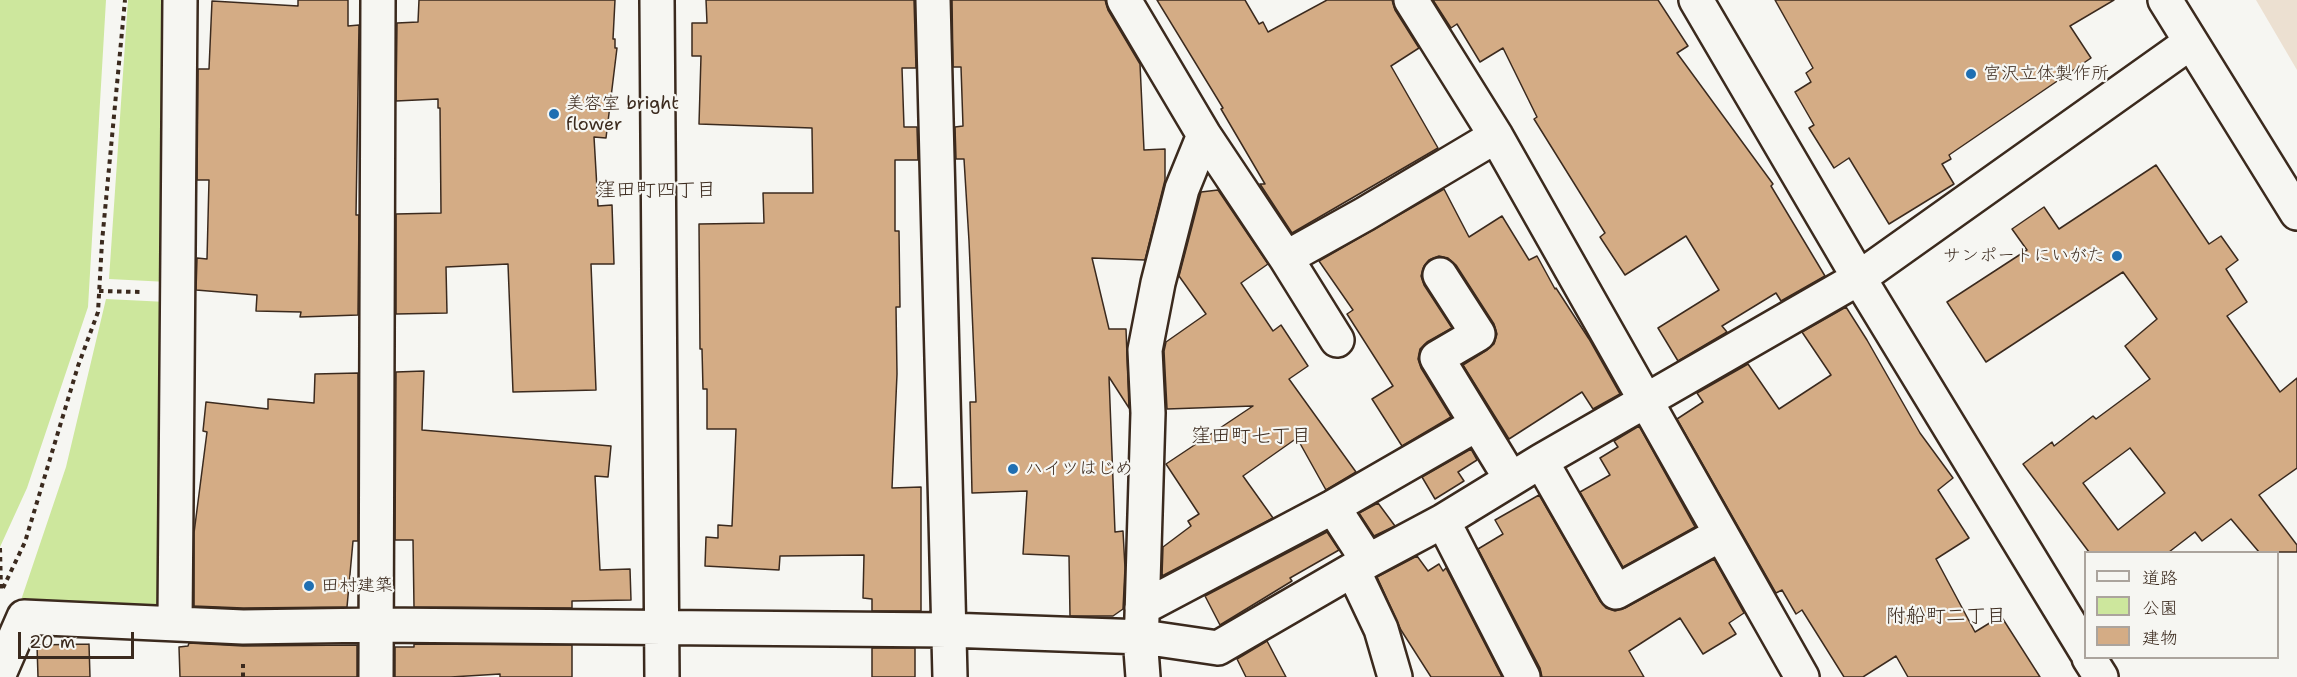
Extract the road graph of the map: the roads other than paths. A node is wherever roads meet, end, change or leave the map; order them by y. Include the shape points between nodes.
1 (180, 0) edge
2 (378, 0) edge
3 (657, 0) edge
4 (933, 0) edge
5 (1124, 0) edge
6 (1411, 0) edge
7 (1696, 0) edge
8 (2165, 0) edge
9 (2191, 42) junction
10 (1204, 135) junction
11 (1496, 136) junction
12 (2297, 213) edge
13 (1286, 258) junction
14 (1440, 275) dead end
15 (1859, 278) junction
16 (1337, 340) dead end
17 (1647, 400) junction
18 (1477, 423) junction
19 (1541, 461) junction
20 (1510, 479) junction
21 (1333, 507) junction
22 (1443, 521) junction
23 (1722, 534) junction
24 (1360, 565) junction
25 (1143, 622) junction
26 (175, 623) junction
27 (376, 625) junction
28 (662, 627) junction
29 (948, 630) junction
30 (2084, 649) edge
31 (2090, 659) edge
32 (0, 672) edge
33 (376, 677) edge
34 (662, 677) edge
35 (950, 677) edge
36 (1143, 677) edge
37 (1395, 677) edge
38 (1523, 677) edge
39 (1802, 677) edge
40 (2101, 677) edge

1 - 26 street
2 - 27 street
3 - 28 street
4 - 29 street
5 - 10 street
6 - 11 street
7 - 15 street
8 - 9 street
9 - 12 street
9 - 15 street
10 - 13 street
10 - 25 street via 1182,189 1145,350 1148,413
11 - 13 street
11 - 17 street
13 - 16 street
14 - 18 street via 1478,334 1437,358
15 - 17 street
15 - 30 street
17 - 19 street
17 - 23 street
18 - 20 street
18 - 21 street
19 - 20 street
19 - 23 street via 1616,592
20 - 22 street
21 - 24 street
21 - 25 street
22 - 24 street
22 - 38 street
23 - 39 street
24 - 25 street via 1218,648
24 - 37 street
25 - 29 street
25 - 36 street
26 - 27 street via 243,627
26 - 32 street via 24,617
27 - 28 street
27 - 33 street
28 - 29 street
28 - 34 street
29 - 35 street
31 - 40 street

